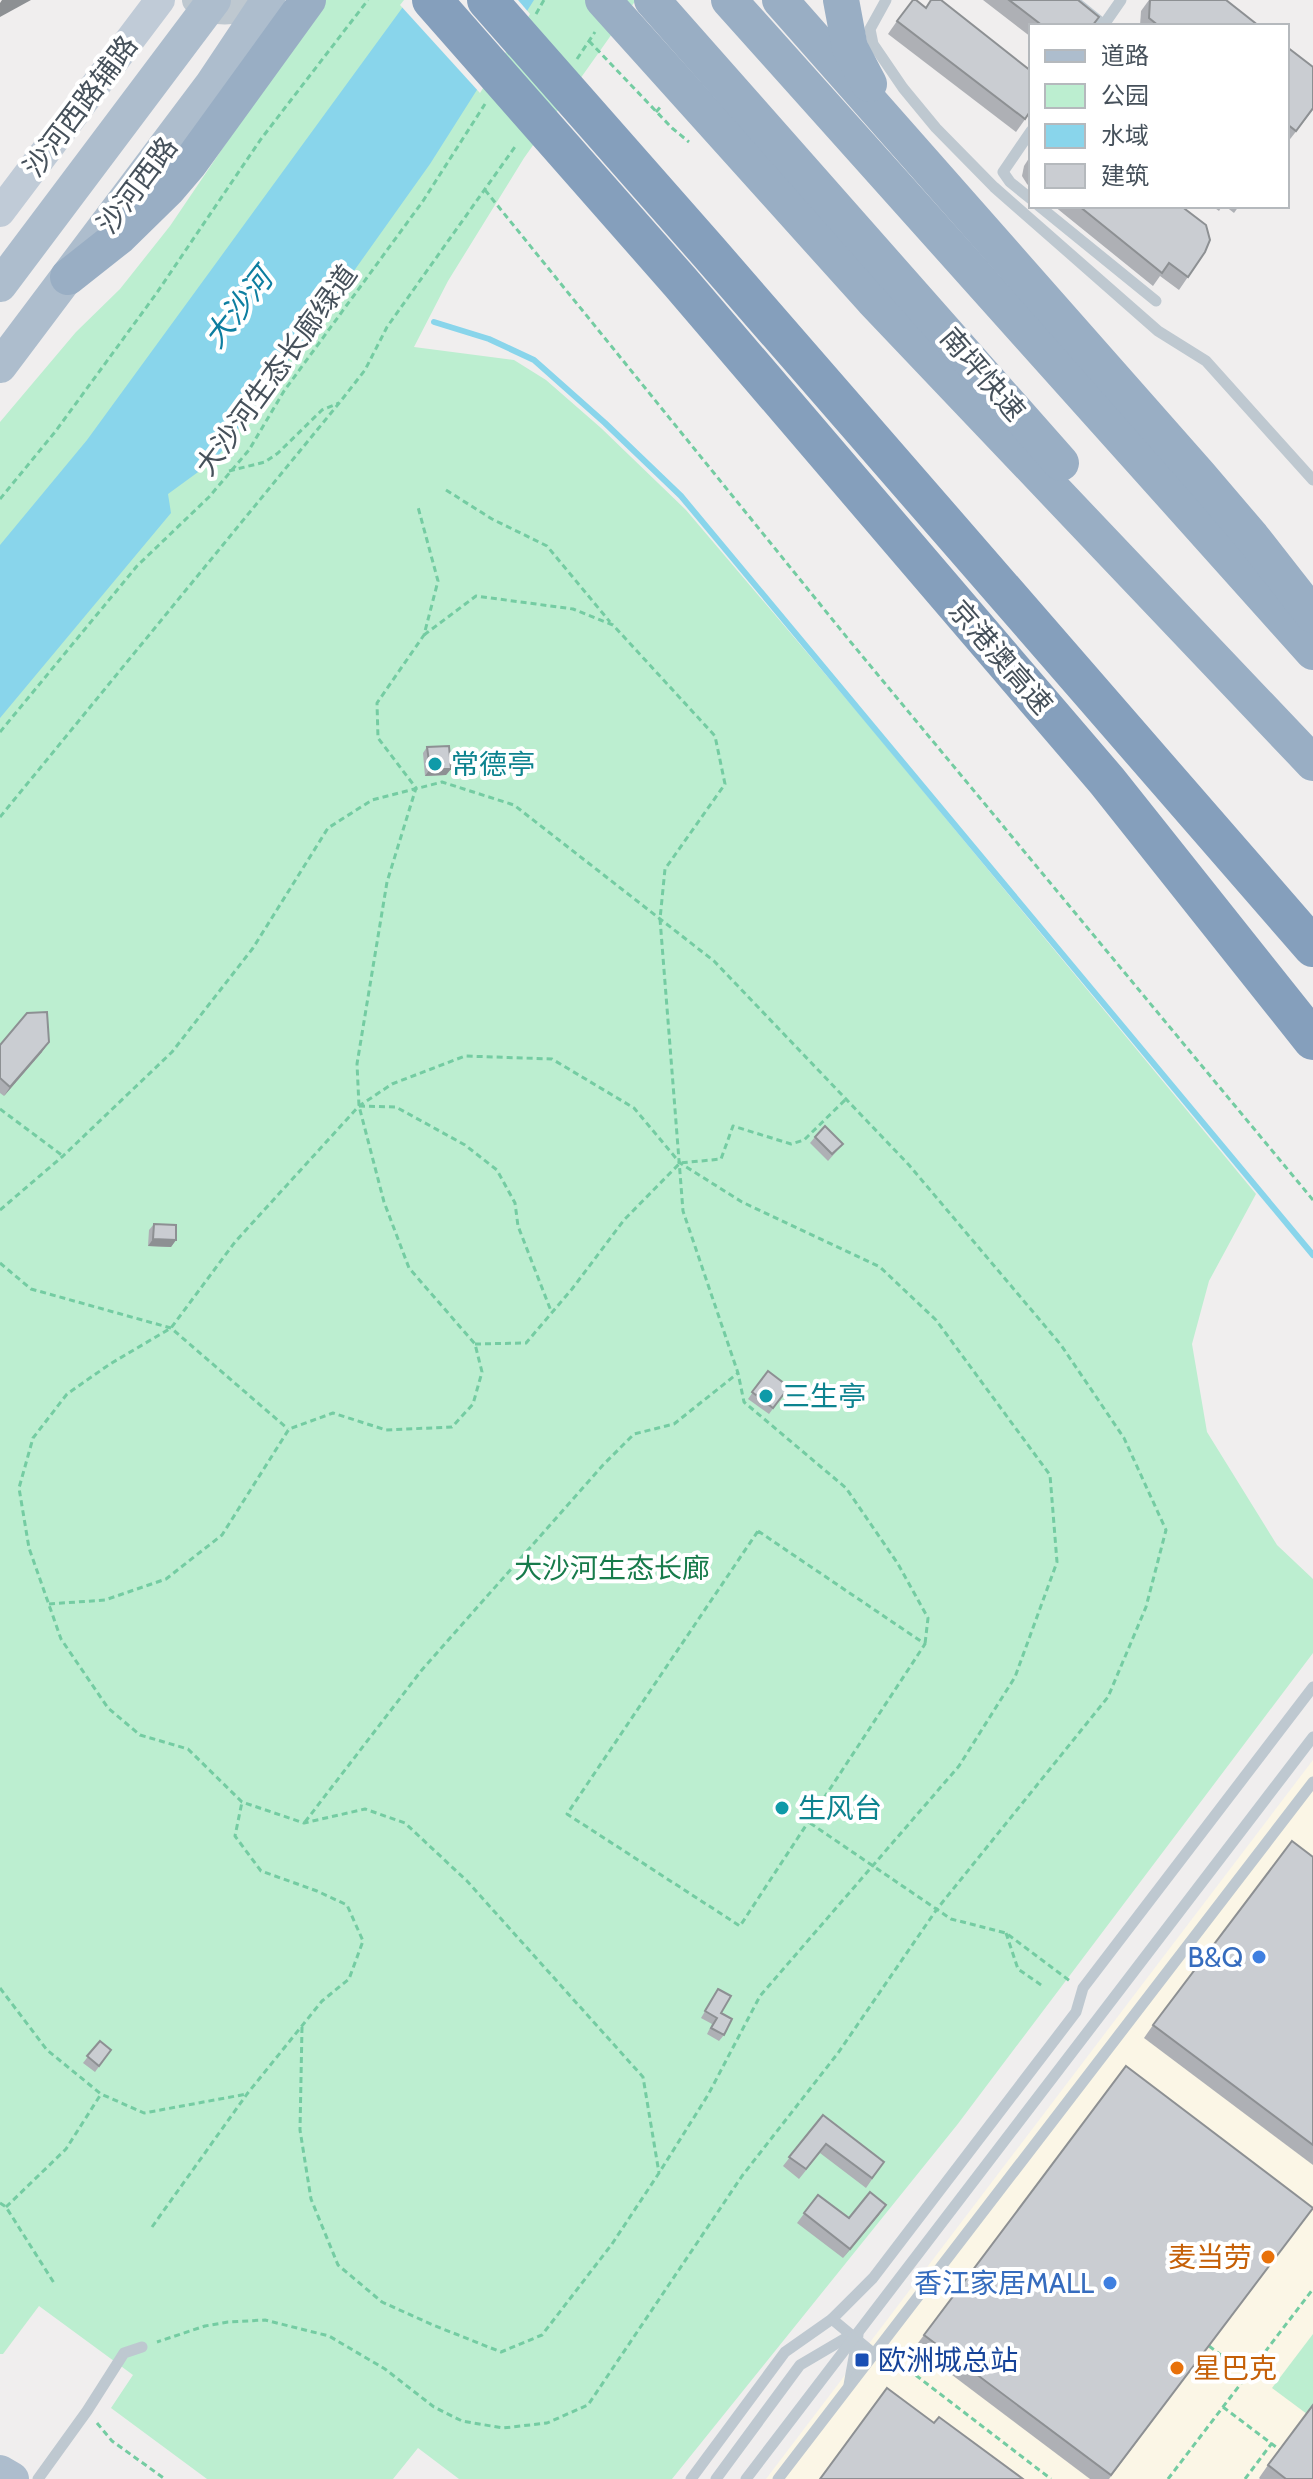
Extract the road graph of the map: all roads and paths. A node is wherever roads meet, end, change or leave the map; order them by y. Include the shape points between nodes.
1 (160, 0) edge
2 (268, 0) edge
3 (308, 0) edge
4 (368, 0) edge
5 (432, 0) edge
6 (487, 0) edge
7 (544, 0) edge
8 (652, 0) edge
9 (729, 0) edge
10 (780, 0) edge
11 (841, 0) edge
12 (886, 0) edge
13 (1073, 0) edge
14 (1121, 0) edge
15 (223, 3) edge
16 (600, 15) edge
17 (1103, 24) edge
18 (1105, 24) edge
19 (530, 25) dead end
20 (589, 41) junction
21 (572, 65) dead end
22 (486, 102) dead end
23 (898, 134) junction
24 (1029, 134) edge
25 (520, 140) dead end
26 (689, 142) dead end
27 (485, 190) junction
28 (1029, 197) edge
29 (1041, 208) edge
30 (0, 212) edge
31 (106, 227) junction
32 (68, 277) junction
33 (0, 285) edge
34 (1156, 301) dead end
35 (0, 366) edge
36 (340, 402) junction
37 (229, 471) junction
38 (1313, 480) edge
39 (446, 490) dead end
40 (0, 499) edge
41 (418, 507) dead end
42 (1313, 615) edge
43 (613, 625) junction
44 (424, 635) junction
45 (1313, 652) edge
46 (0, 732) edge
47 (1313, 748) edge
48 (1313, 763) edge
49 (416, 788) junction
50 (0, 817) edge
51 (660, 919) junction
52 (1313, 947) edge
53 (1313, 1040) edge
54 (846, 1099) junction
55 (359, 1106) junction
56 (0, 1109) edge
57 (63, 1156) junction
58 (680, 1163) junction
59 (1313, 1200) edge
60 (0, 1210) edge
61 (0, 1263) edge
62 (552, 1312) junction
63 (171, 1328) junction
64 (475, 1344) junction
65 (738, 1373) junction
66 (289, 1429) junction
67 (49, 1604) junction
68 (925, 1644) junction
69 (1313, 1687) edge
70 (1313, 1737) edge
71 (1313, 1782) edge
72 (242, 1802) junction
73 (809, 1822) junction
74 (304, 1823) junction
75 (872, 1866) junction
76 (937, 1909) junction
77 (1006, 1933) junction
78 (1072, 1982) dead end
79 (1044, 1987) dead end
80 (0, 1988) edge
81 (302, 2027) junction
82 (101, 2094) junction
83 (247, 2094) junction
84 (659, 2173) junction
85 (0, 2203) edge
86 (6, 2207) junction
87 (152, 2227) dead end
88 (54, 2283) dead end
89 (1313, 2289) edge
90 (832, 2319) junction
91 (858, 2331) junction
92 (1209, 2346) edge
93 (142, 2347) joint
94 (877, 2350) junction
95 (1247, 2375) junction
96 (1223, 2407) junction
97 (87, 2411) junction
98 (1272, 2443) junction
99 (1280, 2450) edge
100 (0, 2472) edge
101 (12, 2479) edge
102 (38, 2479) edge
103 (165, 2479) edge
104 (691, 2479) edge
105 (716, 2479) edge
106 (746, 2479) edge
107 (778, 2479) edge
108 (785, 2479) edge
109 (1051, 2479) edge
110 (1168, 2479) edge
111 (1245, 2479) edge

1 - 30 main road, 沙河西路辅路
2 - 31 main road, 沙河西路
3 - 32 highway via 167,190
4 - 40 path via 261,139 55,432
5 - 53 highway, 京港澳高速 via 1107,781
6 - 52 highway, 京港澳高速
7 - 19 path
8 - 47 highway, 南坪快速
9 - 45 highway
10 - 23 highway
11 - 23 highway via 850,48
12 - 38 lane via 870,29 873,44 936,128 994,187 1158,331 1206,361
13 - 17 lane
14 - 18 lane
15 - 31 main road via 219,42 125,179
15 - 33 main road, 沙河西路
16 - 20 path
16 - 48 highway
20 - 21 path
20 - 26 path
22 - 37 path, 大沙河生态长廊绿道 via 423,201
23 - 42 highway via 1199,475
24 - 28 lane via 1003,172
25 - 27 path
27 - 36 path
27 - 59 path
29 - 34 lane
31 - 32 main road, 沙河西路
32 - 35 main road, 沙河西路
36 - 37 path via 322,410 265,462
36 - 50 path
37 - 46 path, 大沙河生态长廊绿道 via 137,566
39 - 43 path via 547,546
41 - 44 path via 438,581
43 - 44 path via 573,609 476,596
43 - 51 path via 715,736 725,784 665,869
44 - 49 path via 377,703 378,738
49 - 51 path via 442,782 514,805
49 - 55 path via 387,882 357,1064
49 - 57 path via 372,800 328,828 253,948 172,1052
51 - 54 path via 714,961
51 - 58 path
54 - 58 path via 804,1140 791,1144 733,1126 721,1159
54 - 76 path via 909,1165 1061,1345 1124,1438 1166,1530 1146,1607 1108,1697
55 - 58 path via 392,1084 465,1056 552,1059 634,1108
55 - 62 path via 396,1107 465,1145 497,1170 515,1203 518,1226
55 - 63 path via 235,1242
55 - 64 path via 384,1202 409,1268
56 - 57 path
57 - 60 path
58 - 62 path via 624,1220
58 - 65 path via 683,1211
58 - 75 path via 742,1202 880,1267 936,1320 1050,1475 1057,1562 1015,1677 959,1766
61 - 63 path via 31,1289
62 - 64 path via 526,1343
63 - 66 path
63 - 67 path via 67,1394 33,1438 19,1488 29,1548
64 - 66 path via 482,1372 476,1394 452,1427 386,1430 333,1413
65 - 68 path via 744,1402 846,1488 890,1551 928,1618
65 - 74 path via 674,1424 634,1434 603,1465 421,1671
66 - 67 path via 222,1535 166,1579 105,1600
67 - 72 path via 61,1639 108,1708 140,1735 188,1749
68 - 73 path
68 - 73 path via 758,1531 567,1814 740,1926
69 - 90 lane via 1083,1988 1076,2012 873,2278
70 - 91 lane
71 - 94 lane
72 - 74 path
72 - 81 path via 235,1836 261,1871 347,1905 363,1941 349,1979
73 - 75 path
74 - 84 path via 365,1809 405,1823 467,1881 643,2077
75 - 76 path
75 - 84 path via 760,1996
76 - 77 path via 951,1919
76 - 93 path via 838,2053 742,2176 588,2405 547,2423 503,2428 462,2421 329,2336 265,2320 205,2326
77 - 78 path
77 - 79 path via 1018,1969
80 - 82 path via 47,2050
81 - 83 path
81 - 84 path via 300,2130 311,2199 338,2265 382,2302 433,2325 501,2352 542,2335
82 - 83 path via 144,2113
82 - 86 path via 66,2149
83 - 87 path
85 - 86 path
86 - 88 path
89 - 95 path
90 - 94 lane
90 - 104 lane via 785,2352
91 - 105 lane via 800,2365
91 - 106 lane
91 - 108 lane via 847,2397
92 - 95 path
93 - 97 lane via 124,2353
94 - 107 lane
94 - 109 path
95 - 96 path
96 - 98 path
96 - 110 path
97 - 102 lane
97 - 103 path via 112,2441
98 - 99 path
98 - 111 path
100 - 101 main road

